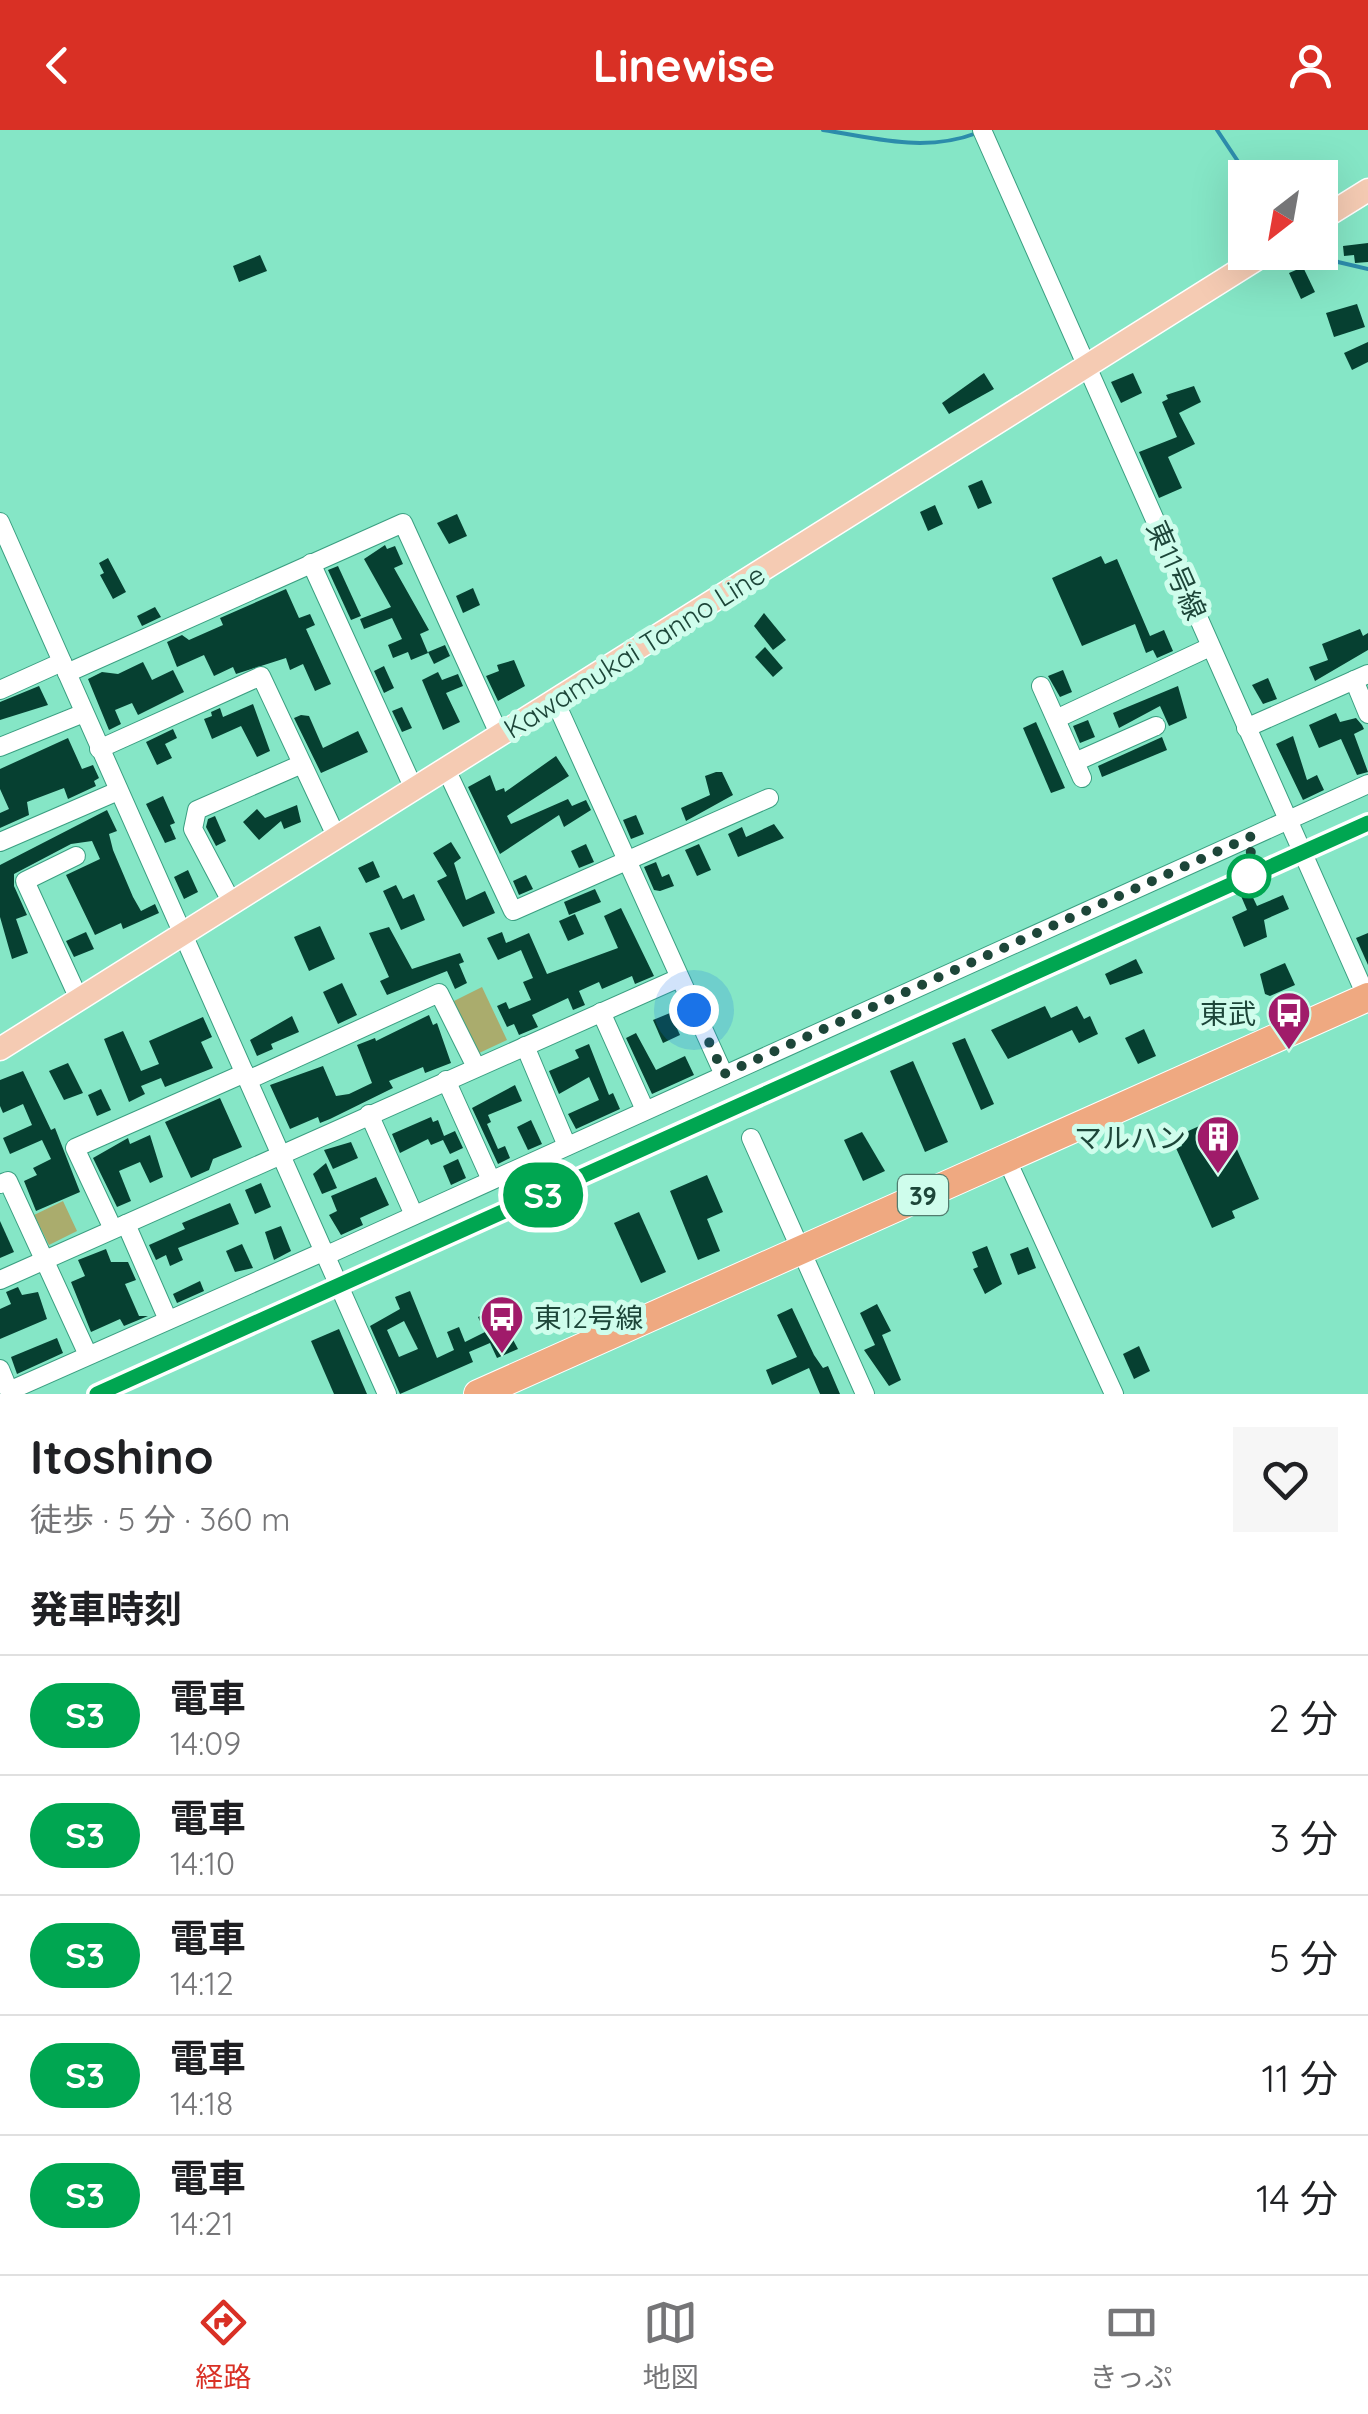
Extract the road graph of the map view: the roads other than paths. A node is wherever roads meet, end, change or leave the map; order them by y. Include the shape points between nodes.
1 (984, 135) edge
2 (1368, 190) edge
3 (1338, 209) edge
4 (1240, 270) edge
5 (1087, 367) junction
6 (0, 522) edge
7 (312, 563) junction
8 (1210, 647) junction
9 (64, 667) junction
10 (1361, 677) edge
11 (1041, 686) dead end
12 (0, 690) edge
13 (555, 701) junction
14 (84, 713) junction
15 (1368, 714) edge
16 (1056, 718) junction
17 (1156, 726) dead end
18 (1246, 728) junction
19 (500, 736) junction
20 (0, 747) edge
21 (99, 749) junction
22 (302, 764) junction
23 (446, 769) junction
24 (1368, 784) edge
25 (414, 789) junction
26 (118, 791) junction
27 (768, 798) dead end
28 (1287, 820) junction
29 (336, 838) junction
30 (0, 842) edge
31 (76, 856) dead end
32 (626, 859) junction
33 (232, 903) junction
34 (183, 933) junction
35 (679, 978) junction
36 (1368, 998) edge
37 (79, 999) junction
38 (601, 1012) junction
39 (524, 1046) junction
40 (0, 1050) edge
41 (476, 1068) junction
42 (724, 1074) junction
43 (247, 1076) junction
44 (446, 1080) junction
45 (645, 1110) junction
46 (369, 1114) junction
47 (750, 1138) dead end
48 (566, 1146) junction
49 (282, 1154) junction
50 (1006, 1158) junction
51 (491, 1180) junction
52 (0, 1184) edge
53 (414, 1215) junction
54 (119, 1226) junction
55 (800, 1249) junction
56 (326, 1253) junction
57 (44, 1260) junction
58 (0, 1280) edge
59 (168, 1320) junction
60 (88, 1355) junction
61 (0, 1369) edge
62 (387, 1394) edge
63 (478, 1394) edge
64 (865, 1394) edge
65 (1114, 1394) edge

1 - 5 street, 東11号線
2 - 3 main road
4 - 5 main road, Kawamukai Tanno Line
5 - 8 street, 東11号線
5 - 13 main road, Kawamukai Tanno Line
6 - 9 street
7 - 9 street
7 - 19 street via 403,524
7 - 25 street
8 - 16 street
8 - 18 street, 東11号線
9 - 12 street
9 - 14 street
10 - 15 street
10 - 18 street
11 - 16 street
13 - 19 main road, Kawamukai Tanno Line
13 - 32 street
14 - 20 street
14 - 21 street
16 - 17 street via 1079,770
18 - 28 street, 東11号線
19 - 23 main road, Kawamukai Tanno Line
21 - 22 street via 261,676
21 - 26 street
22 - 29 street
22 - 33 street via 192,818
23 - 25 main road, Kawamukai Tanno Line
23 - 32 street via 513,911
24 - 28 street
25 - 29 main road, Kawamukai Tanno Line
26 - 30 street
26 - 34 street
27 - 32 street
28 - 36 street, 東11号線
28 - 42 street
29 - 33 main road, Kawamukai Tanno Line
31 - 37 street via 25,881
32 - 35 street
33 - 34 main road, Kawamukai Tanno Line
34 - 37 main road, Kawamukai Tanno Line
34 - 43 street
35 - 38 street
35 - 42 street
36 - 50 highway, 39
37 - 40 main road, Kawamukai Tanno Line
38 - 39 street
38 - 45 street
39 - 41 street
39 - 48 street
41 - 43 street via 439,992
41 - 44 street
42 - 45 street
43 - 49 street
43 - 54 street via 75,1148
44 - 46 street
44 - 51 street
45 - 48 street
46 - 49 street
46 - 53 street
47 - 55 street
48 - 51 street
49 - 54 street
49 - 56 street
50 - 55 highway, 39
50 - 65 street
51 - 53 street
52 - 57 street via 8,1181
53 - 56 street
54 - 57 street
54 - 59 street
55 - 63 highway, 39
55 - 64 street
56 - 59 street
56 - 62 street
57 - 58 street
57 - 60 street
59 - 60 street
60 - 61 street via 9,1390

